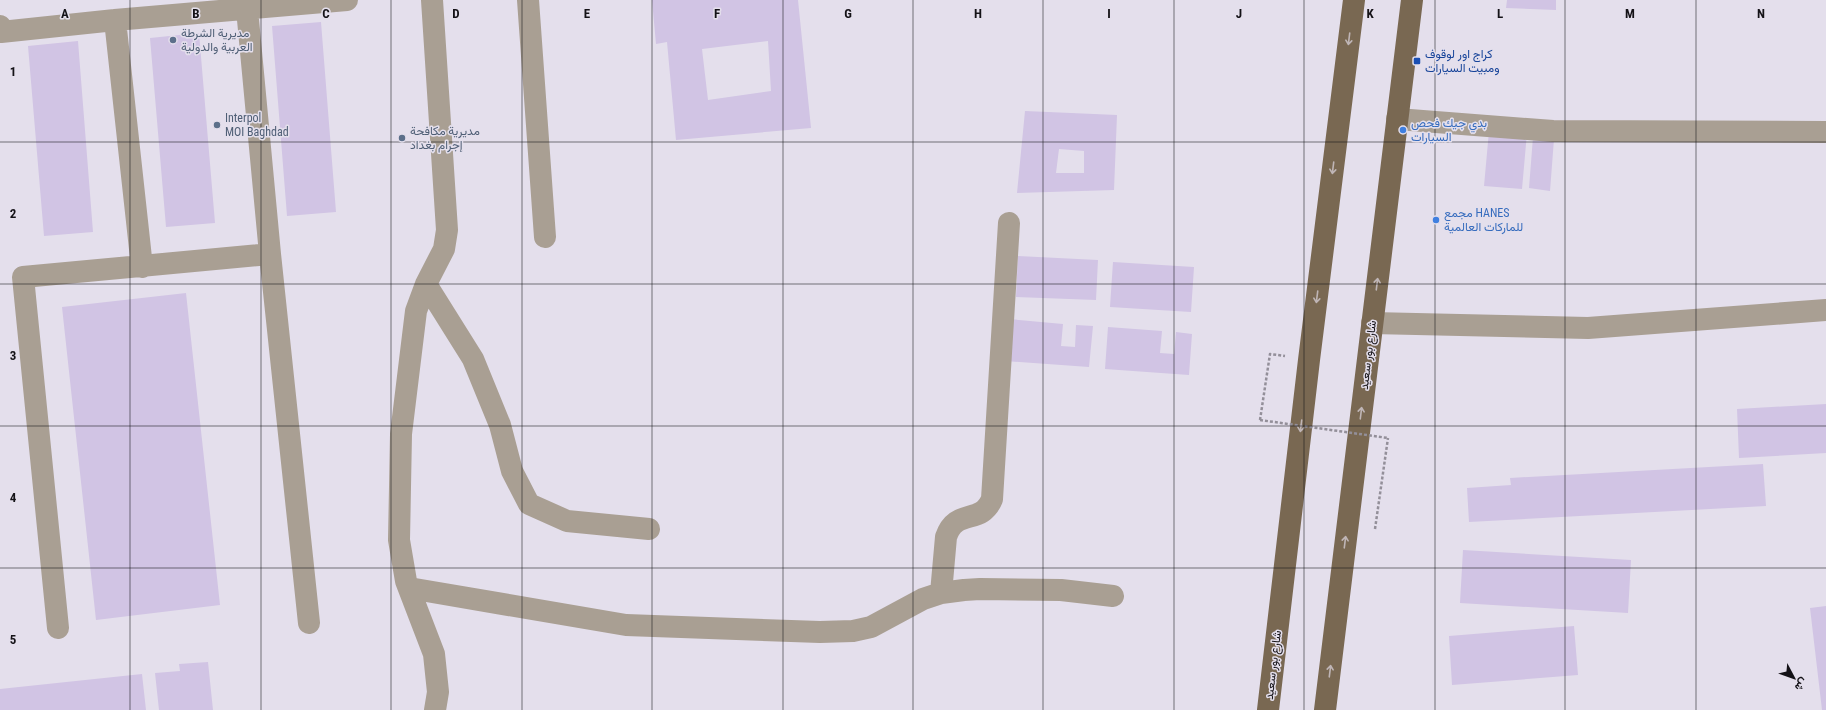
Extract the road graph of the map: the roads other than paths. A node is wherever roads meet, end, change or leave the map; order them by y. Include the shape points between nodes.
1 (347, 0) edge
2 (432, 0) edge
3 (528, 0) edge
4 (1354, 0) edge
5 (1412, 0) edge
6 (247, 9) junction
7 (115, 20) junction
8 (0, 26) edge
9 (1397, 119) junction
10 (1826, 132) edge
11 (1009, 223) dead end
12 (545, 237) dead end
13 (270, 254) junction
14 (142, 267) junction
15 (426, 284) junction
16 (1826, 310) edge
17 (1372, 323) junction
18 (649, 530) dead end
19 (409, 588) junction
20 (941, 593) junction
21 (1113, 596) dead end
22 (309, 622) dead end
23 (58, 628) dead end
24 (435, 710) edge
25 (1268, 710) edge
26 (1325, 710) edge

1 - 6 street
2 - 15 street via 447,230 444,249
3 - 12 street
4 -> 25 main road, شارع بور سعيد
5 - 9 main road, شارع بور سعيد
6 - 7 street
6 - 13 street
7 - 8 street via 1,32
7 - 14 street
9 - 10 street via 1553,131
17 -> 9 main road, شارع بور سعيد
11 - 20 street via 992,499 982,513 960,519 948,531
13 - 14 street
13 - 22 street
14 - 23 street via 23,277
15 - 18 street via 473,359 500,424 512,471 529,504 567,521
15 - 19 street via 416,311 401,434 399,540
16 - 17 street via 1588,328
26 -> 17 main road, شارع بور سعيد
19 - 20 street via 626,625 820,632 871,627 923,599
19 - 24 street via 434,654 438,692
20 - 21 street via 980,589 1061,590

